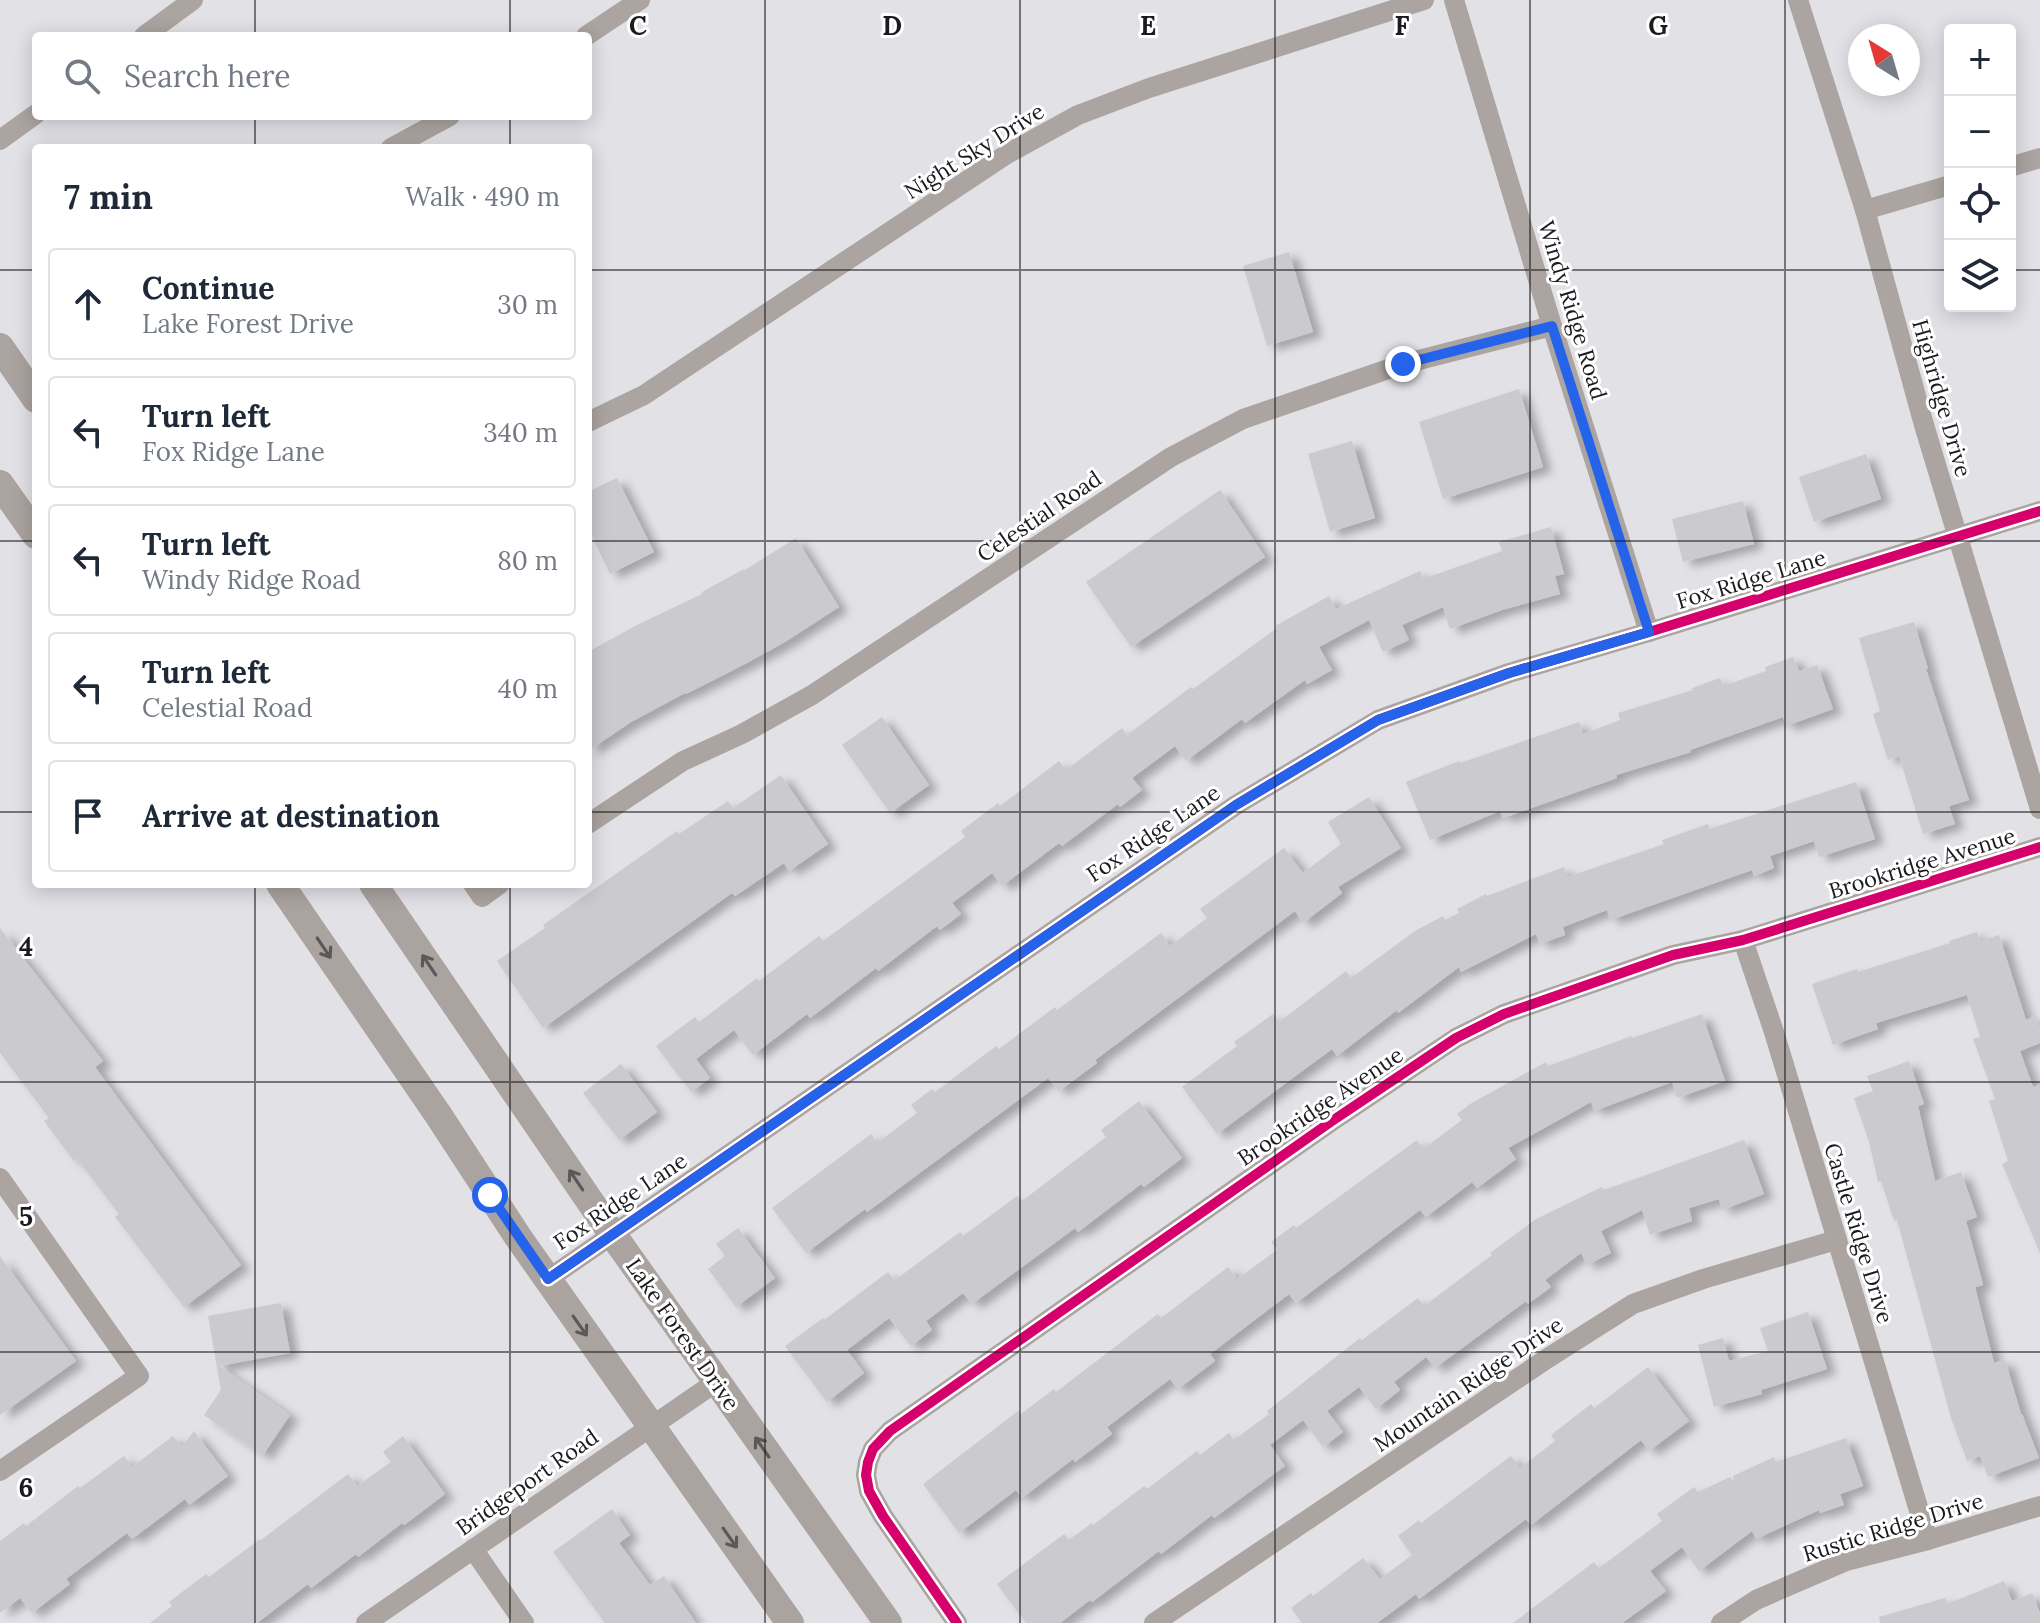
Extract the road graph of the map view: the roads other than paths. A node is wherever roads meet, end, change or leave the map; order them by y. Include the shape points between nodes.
1 (193, 0) edge
2 (640, 0) edge
3 (1424, 0) edge
4 (1454, 0) edge
5 (1798, 0) edge
6 (149, 32) edge
7 (592, 32) edge
8 (32, 117) edge
9 (443, 120) edge
10 (0, 140) edge
11 (398, 144) edge
12 (2040, 158) edge
13 (2016, 165) edge
14 (1944, 187) edge
15 (1865, 210) junction
16 (1552, 326) junction
17 (0, 347) edge
18 (32, 393) edge
19 (592, 420) edge
20 (0, 484) edge
21 (2040, 511) edge
22 (32, 529) edge
23 (1957, 536) junction
24 (1649, 632) junction
25 (2040, 809) edge
26 (592, 821) edge
27 (2040, 847) edge
28 (283, 888) edge
29 (376, 888) edge
30 (1743, 940) junction
31 (0, 1178) edge
32 (613, 1235) junction
33 (1836, 1240) junction
34 (548, 1279) junction
35 (716, 1382) junction
36 (650, 1426) junction
37 (0, 1471) edge
38 (2040, 1506) edge
39 (1928, 1540) junction
40 (473, 1549) junction
41 (366, 1623) edge
42 (524, 1623) edge
43 (790, 1623) edge
44 (888, 1623) edge
45 (957, 1623) edge
46 (1154, 1623) edge
47 (1721, 1623) edge

1 - 6 street
2 - 7 street
3 - 19 street, Night Sky Drive via 1078,115 1007,154 644,395
4 - 16 street, Windy Ridge Road
5 - 15 street, Highridge Drive
8 - 10 street
9 - 11 street
12 - 13 street
14 - 15 street
15 - 23 street, Highridge Drive
16 - 24 street, Windy Ridge Road
16 - 26 street, Celestial Road via 1403,364 1243,419 1171,457 812,695 683,761
17 - 18 main road
20 - 22 main road
21 - 23 street, Fox Ridge Lane
23 - 24 street, Fox Ridge Lane
23 - 25 street, Highridge Drive
24 - 32 street, Fox Ridge Lane via 1509,673 1378,720 1236,805
27 - 30 street, Brookridge Avenue
28 -> 34 main road
32 -> 29 main road, Lake Forest Drive
30 - 33 street, Castle Ridge Drive
30 - 45 street, Brookridge Avenue via 1649,963 1504,1014 1456,1038 890,1431 868,1462 869,1491
31 - 37 street via 139,1376
32 - 34 street, Fox Ridge Lane
32 - 35 main road, Lake Forest Drive
33 - 39 street, Castle Ridge Drive
33 - 46 street, Mountain Ridge Drive via 1633,1304
34 -> 36 main road
35 - 36 street, Bridgeport Road
44 -> 35 main road, Lake Forest Drive
36 - 40 street, Bridgeport Road
36 -> 43 main road
38 - 39 street, Rustic Ridge Drive
39 - 47 street, Rustic Ridge Drive via 1846,1561 1756,1600
40 - 41 street, Bridgeport Road
40 - 42 street

